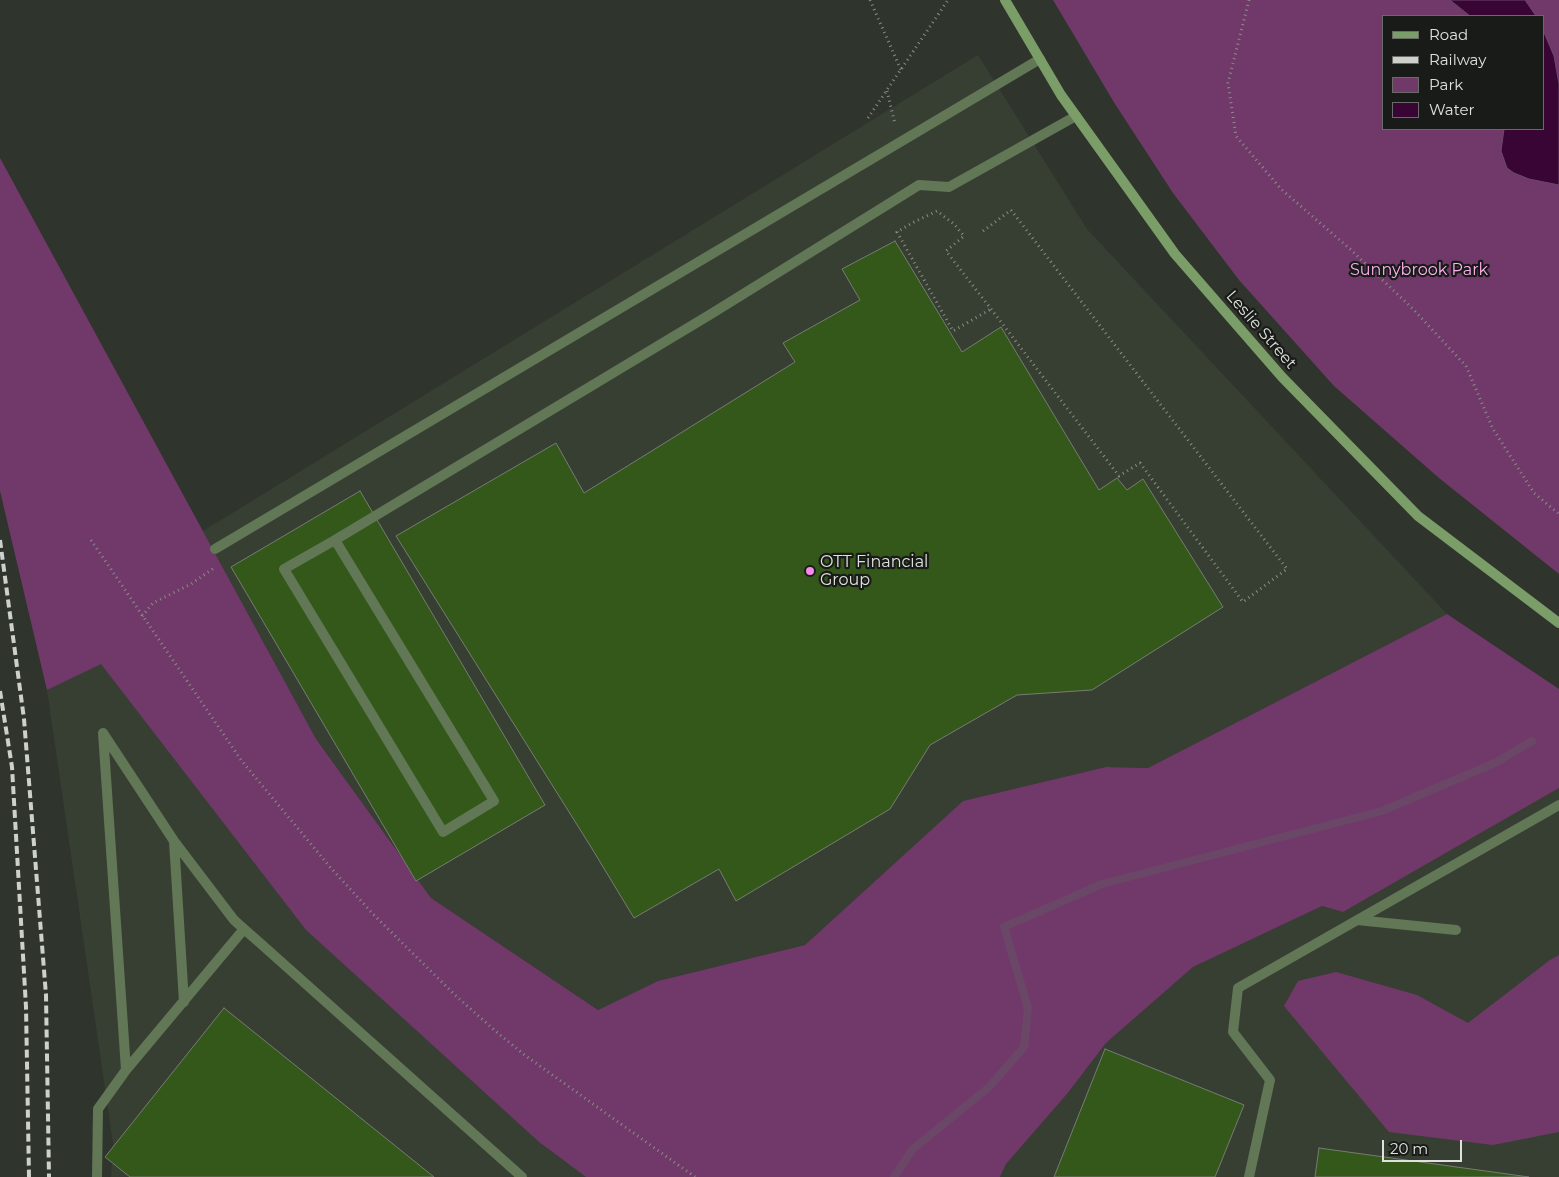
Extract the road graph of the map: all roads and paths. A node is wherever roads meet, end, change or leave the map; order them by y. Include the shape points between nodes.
1 (870, 0) edge
2 (948, 0) edge
3 (1006, 0) edge
4 (1249, 0) edge
5 (1040, 59) junction
6 (901, 70) junction
7 (887, 91) junction
8 (1076, 116) junction
9 (868, 118) dead end
10 (900, 143) junction
11 (983, 231) dead end
12 (991, 309) junction
13 (1559, 514) edge
14 (91, 540) dead end
15 (335, 540) junction
16 (215, 549) dead end
17 (191, 584) dead end
18 (142, 616) junction
19 (1559, 622) edge
20 (1559, 805) edge
21 (174, 841) junction
22 (1357, 920) junction
23 (244, 929) junction
24 (1456, 930) dead end
25 (184, 1002) junction
26 (126, 1070) junction
27 (97, 1177) edge
28 (522, 1177) edge
29 (695, 1177) edge
30 (1249, 1177) edge

1 - 6 path
2 - 6 path
3 - 5 main road, Leslie Street
4 - 13 path via 1228,83 1236,136 1281,189 1350,248 1466,366 1493,430 1534,493
5 - 8 main road, Leslie Street
5 - 10 lane
6 - 7 path
7 - 9 path
7 - 10 path
8 - 15 lane via 949,187 919,185
8 - 19 main road, Leslie Street via 1175,254 1282,377 1418,516
10 - 16 lane
11 - 12 path via 1011,210 1287,569 1243,602 1140,463 1120,476
12 - 12 path via 953,331 897,232 937,211 954,224 964,236 946,251
14 - 18 path
15 - 15 lane via 494,801 443,832 284,570
17 - 18 path via 153,603
18 - 29 path via 241,760 374,916 500,1035
20 - 22 lane
21 - 23 lane
21 - 25 lane
21 - 26 lane via 104,733
22 - 24 lane
22 - 30 lane via 1238,988 1233,1032 1270,1080
23 - 25 lane
23 - 28 lane
25 - 26 lane
26 - 27 lane via 98,1109

